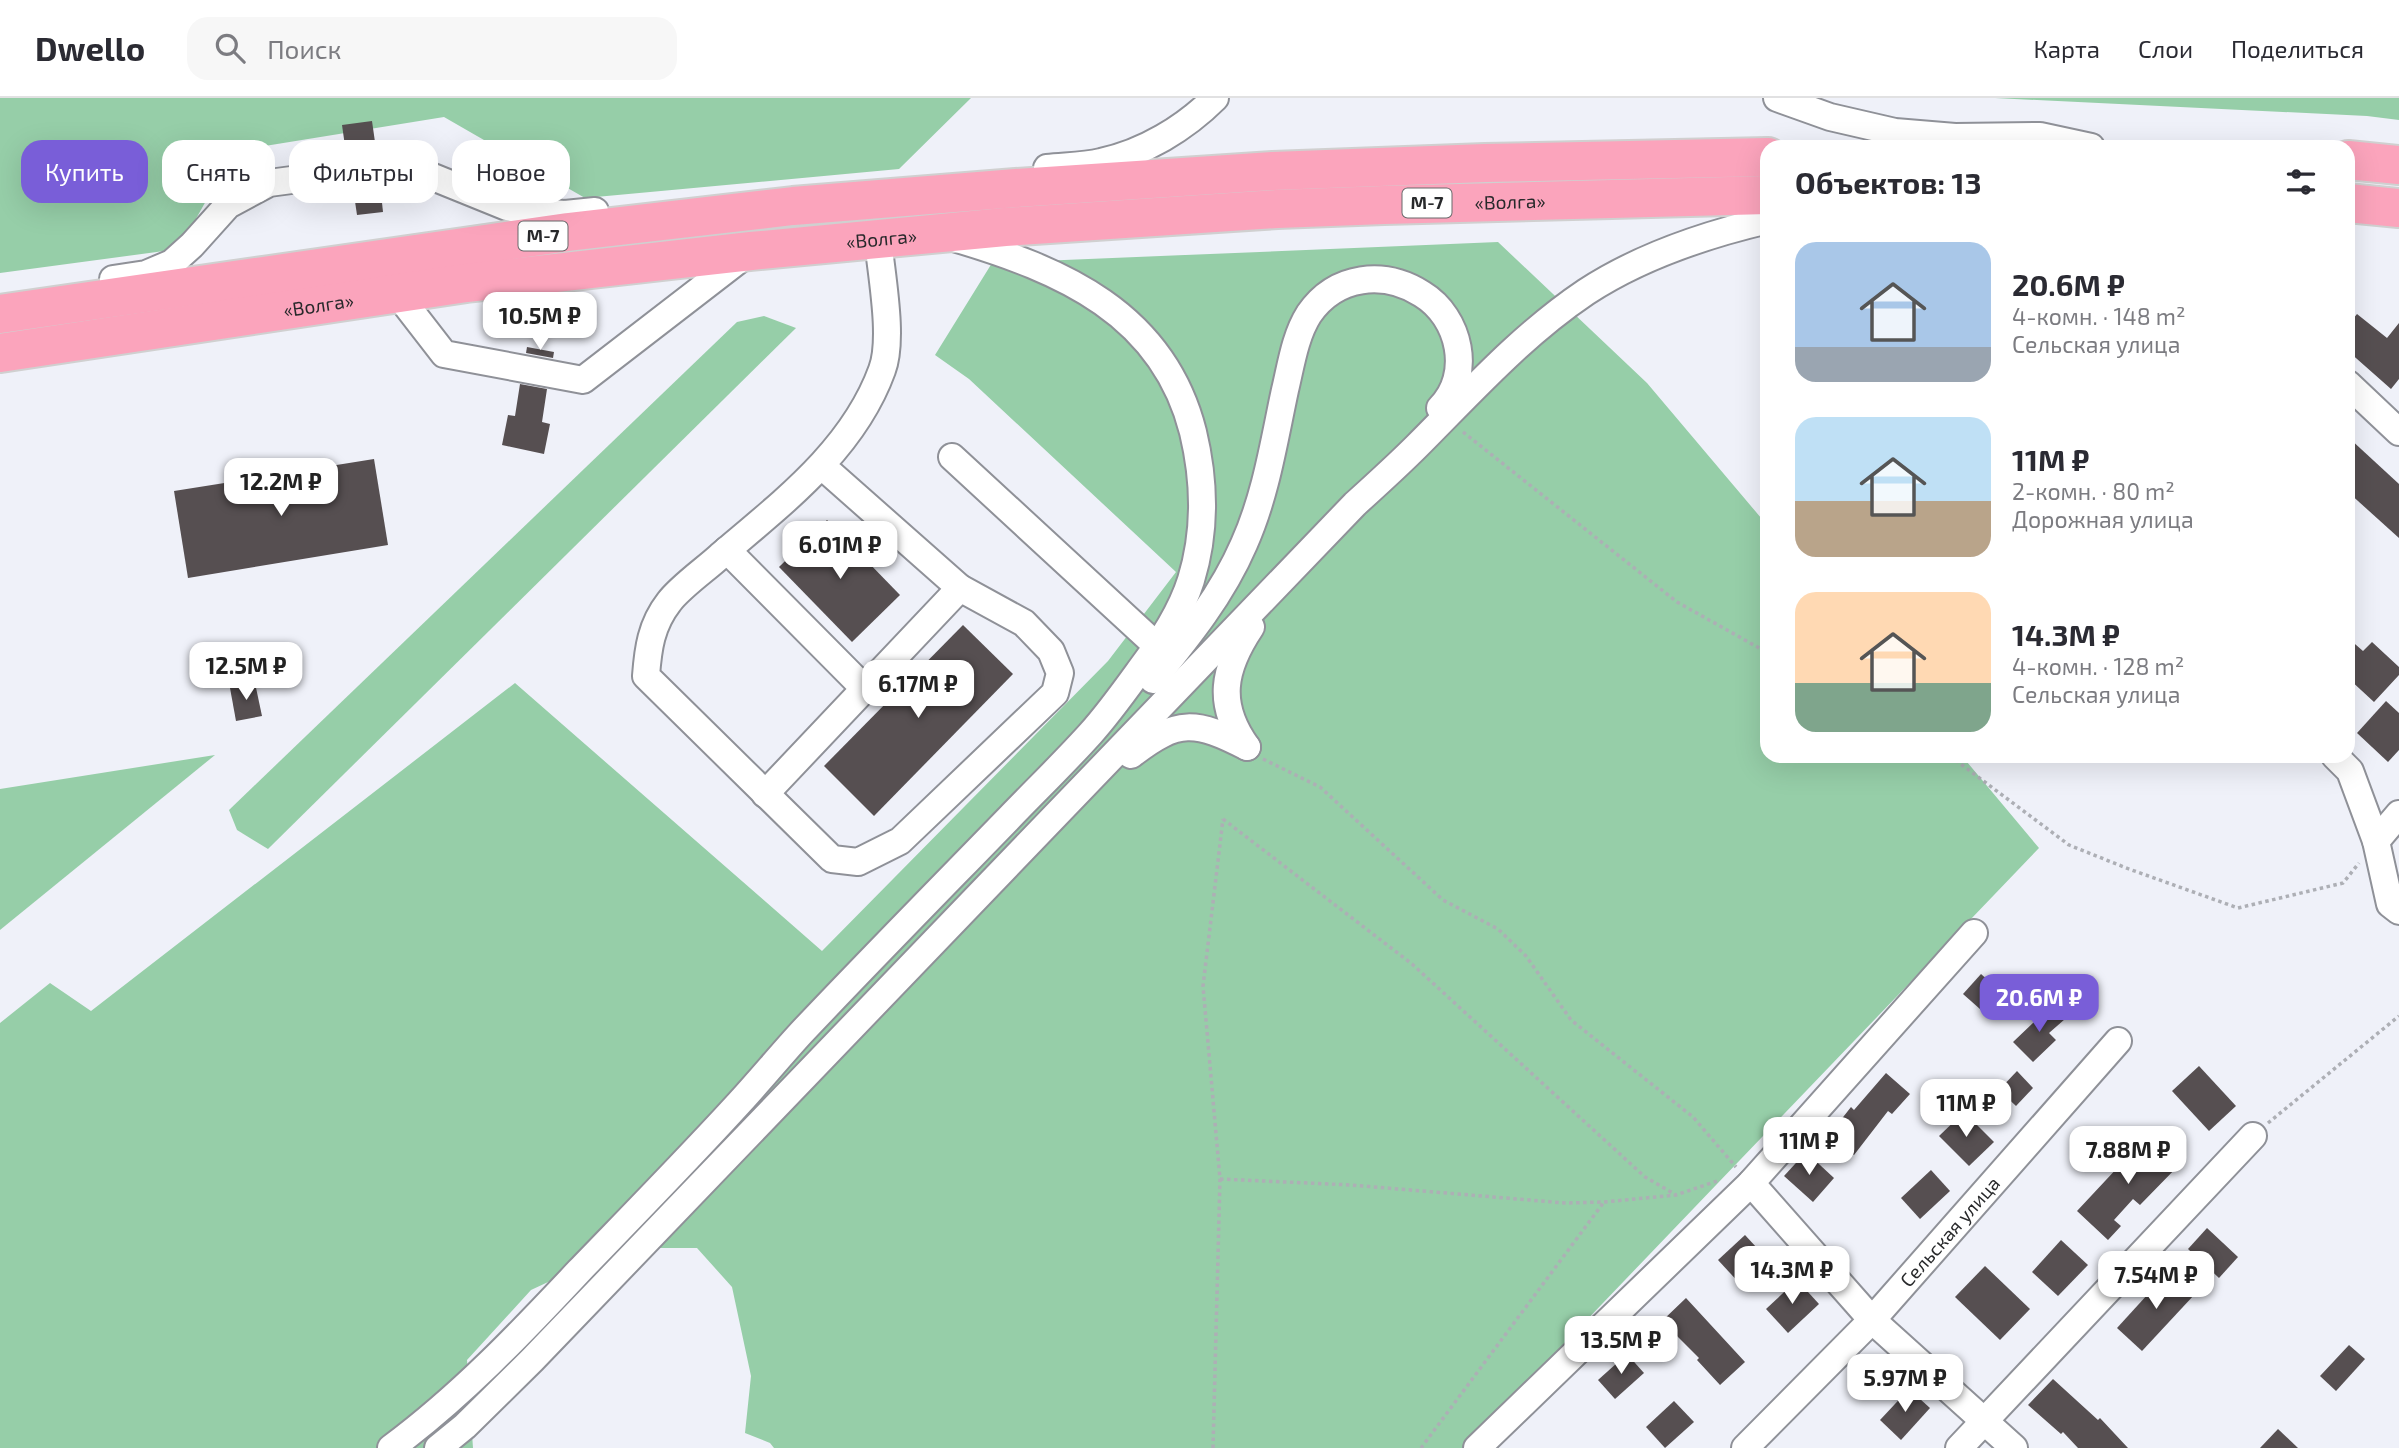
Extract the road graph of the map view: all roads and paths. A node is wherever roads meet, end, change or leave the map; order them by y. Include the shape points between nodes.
1 (1215, 98) edge
2 (1777, 98) edge
3 (2059, 140) edge
4 (1760, 157) edge
5 (2355, 161) edge
6 (2399, 164) edge
7 (928, 195) junction
8 (1760, 195) edge
9 (2355, 204) edge
10 (793, 206) junction
11 (2399, 208) edge
12 (1760, 222) edge
13 (939, 234) junction
14 (878, 239) junction
15 (751, 251) junction
16 (396, 292) junction
17 (0, 312) edge
18 (0, 353) edge
19 (2355, 391) edge
20 (1445, 417) junction
21 (2399, 432) edge
22 (952, 457) dead end
23 (822, 466) junction
24 (1355, 504) junction
25 (727, 550) junction
26 (1286, 576) junction
27 (960, 588) junction
28 (1157, 646) junction
29 (1760, 649) edge
30 (864, 688) junction
31 (1093, 731) junction
32 (1247, 747) junction
33 (1959, 763) edge
34 (2342, 763) edge
35 (765, 794) junction
36 (1056, 814) junction
37 (2399, 814) edge
38 (2376, 841) junction
39 (2399, 911) edge
40 (1974, 933) dead end
41 (2399, 1016) edge
42 (2118, 1041) dead end
43 (2253, 1136) joint
44 (1746, 1178) junction
45 (1220, 1179) junction
46 (1676, 1195) junction
47 (1604, 1202) junction
48 (1872, 1320) junction
49 (1984, 1422) junction
50 (391, 1448) edge
51 (438, 1448) edge
52 (1213, 1448) edge
53 (1421, 1448) edge
54 (1477, 1448) edge
55 (1745, 1448) edge
56 (1959, 1448) edge
57 (2014, 1448) edge

1 - 7 street via 1167,135 1127,155 1012,173
2 - 3 street via 1830,117 1895,132
4 - 7 highway, «Волга» / М-7 via 1273,170
5 - 6 highway
7 - 10 highway, «Волга» / М-7
8 - 13 highway, «Волга» / М-7 via 1290,208
9 - 11 highway
10 - 17 highway, «Волга» / М-7 via 568,232
10 - 17 street via 662,204 565,214 534,212 507,207 397,166 269,183 228,205 172,263 146,274 40,292
12 - 20 street via 1667,250 1587,292 1533,333
13 - 14 highway, «Волга» / М-7
13 - 28 street via 991,249 1082,287 1134,326 1173,377 1187,408 1203,495 1199,547 1190,583
14 - 15 highway, «Волга» / М-7
14 - 23 street via 887,335 883,369 846,437
15 - 16 highway, «Волга» / М-7
15 - 16 street via 583,380 444,354
16 - 18 highway, «Волга» / М-7
19 - 21 street
20 - 24 street
20 - 29 path via 1677,602
22 - 28 street
23 - 25 street
23 - 27 street
24 - 26 street
24 - 31 street via 1444,404 1457,382 1460,359 1446,317 1428,297 1387,279 1347,284 1327,295 1309,314 1297,341 1259,505 1225,582 1196,627 1147,687
25 - 30 street
25 - 35 street via 669,601 649,641 646,676
26 - 32 street via 1228,670 1229,712
26 - 36 street
27 - 30 street
27 - 35 street via 1024,623 1051,651 1060,673 1055,693 900,841 858,862 832,859
28 - 31 street
30 - 35 street
31 - 50 street via 800,1034 515,1339 448,1404
32 - 36 street via 1203,727 1169,730
32 - 44 path via 1268,763 1320,787 1443,900 1498,929 1526,956 1571,1020 1693,1117
33 - 38 path via 2069,845 2238,908 2343,883
34 - 38 street via 2350,771
36 - 51 street via 532,1360
37 - 38 street
38 - 39 street via 2390,904
40 - 44 street
41 - 43 path
42 - 48 street, Сельская улица
43 - 49 street
44 - 46 path
44 - 48 street
44 - 54 street
45 - 46 path via 1203,986 1223,819 1412,964 1645,1177
45 - 47 path
45 - 52 path
46 - 47 path
47 - 53 path
48 - 49 street
48 - 55 street, Сельская улица
49 - 56 street
49 - 57 street

